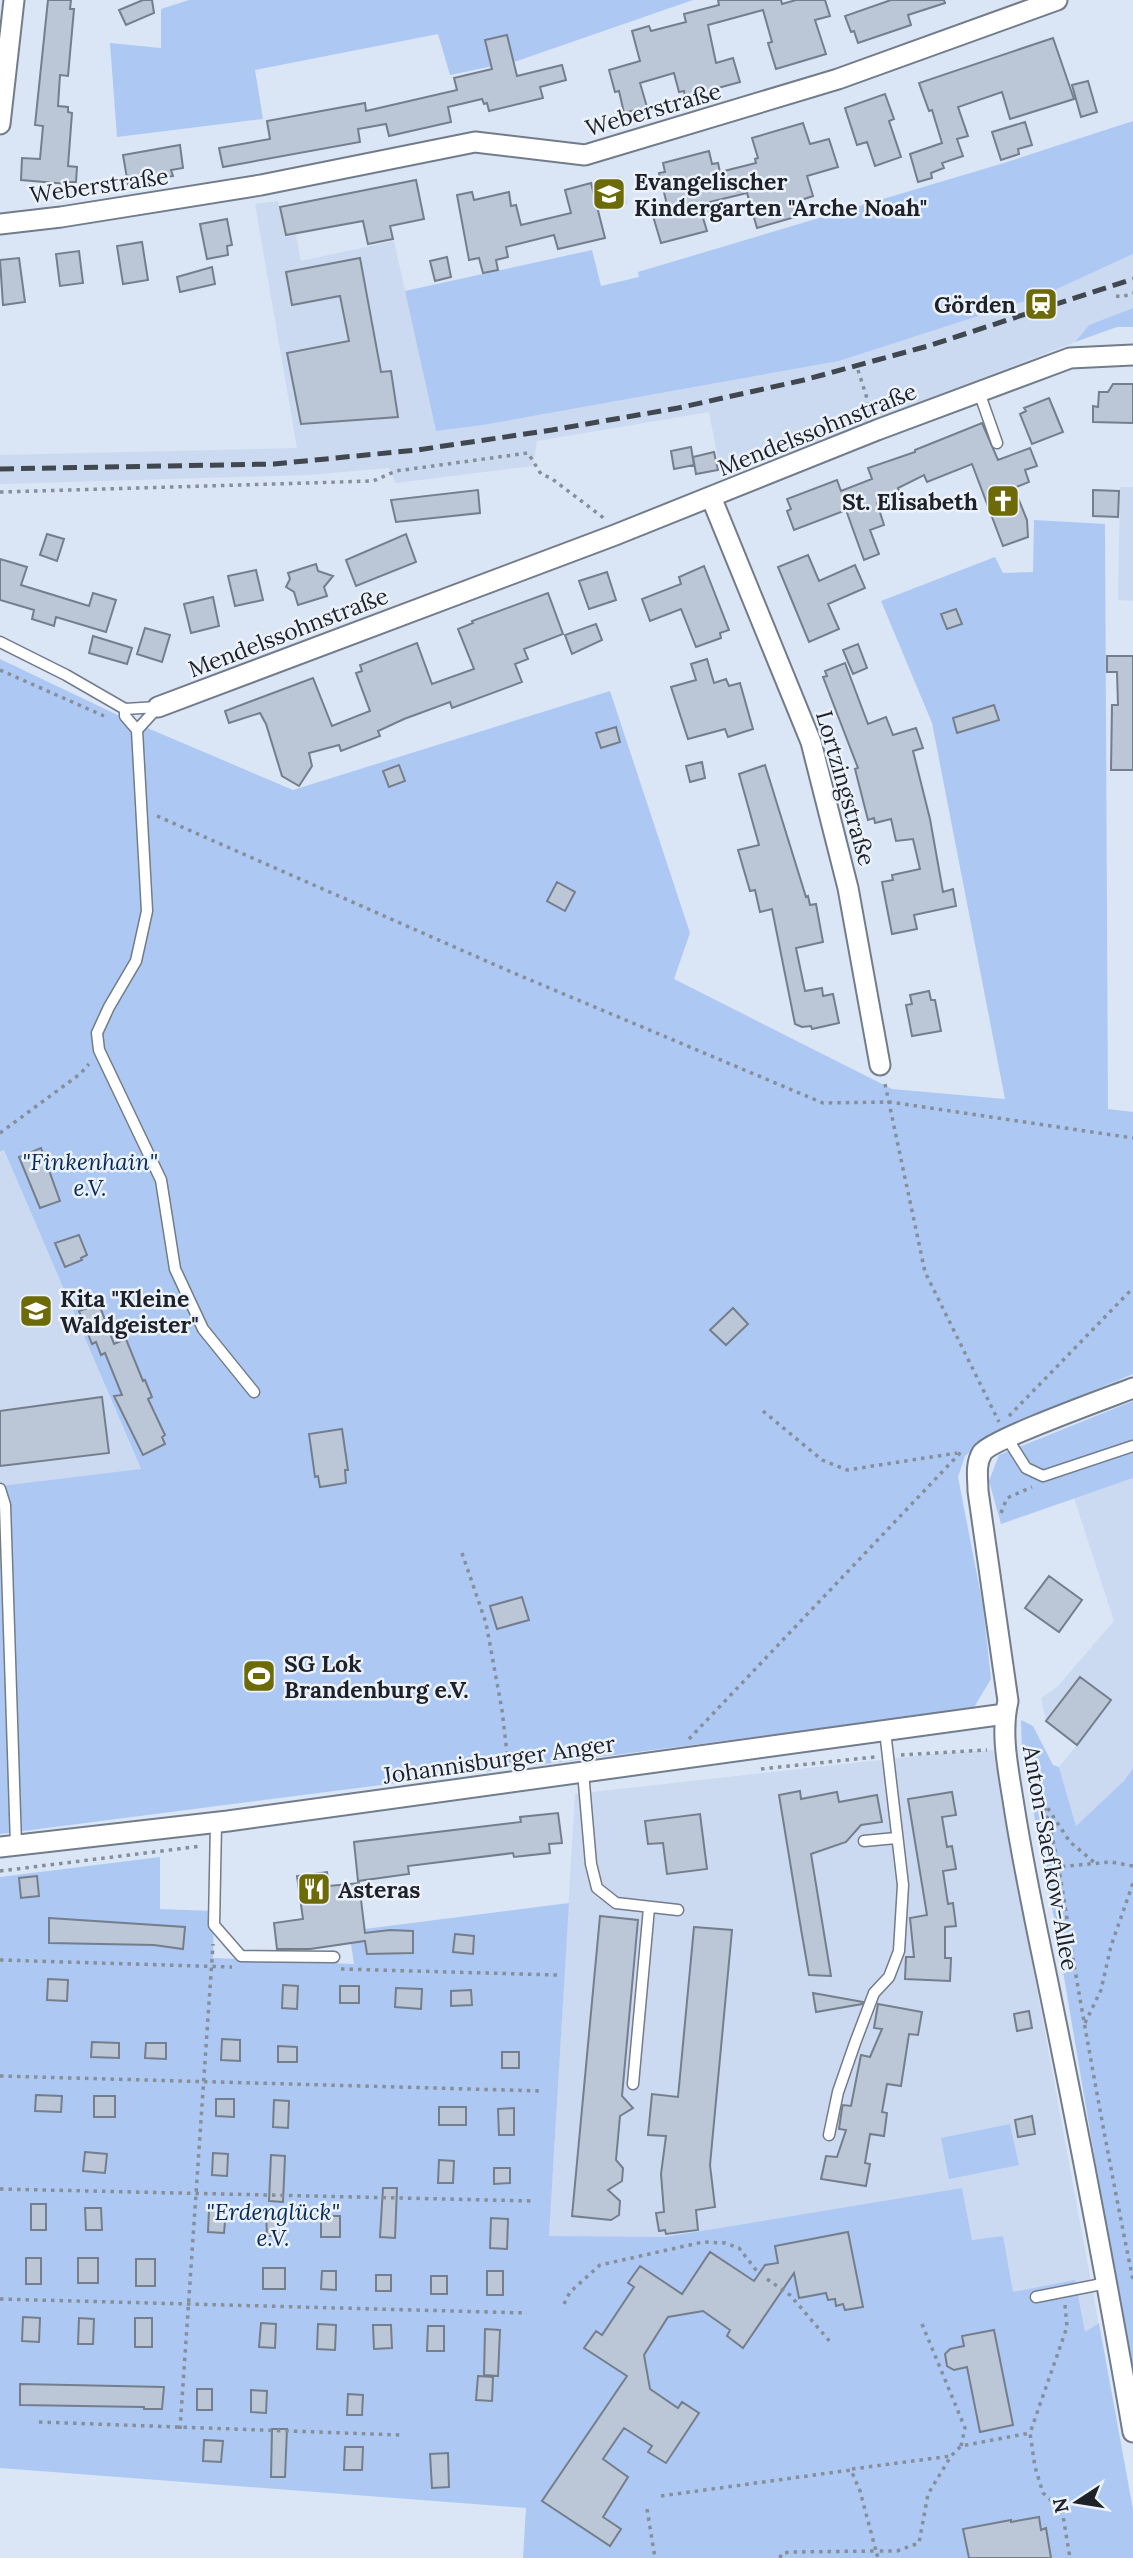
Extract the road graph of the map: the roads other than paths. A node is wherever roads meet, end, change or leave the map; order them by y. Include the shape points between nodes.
1 (14, 0) edge
2 (1057, 0) edge
3 (0, 124) edge
4 (0, 224) edge
5 (1133, 355) edge
6 (979, 392) junction
7 (997, 443) dead end
8 (710, 497) junction
9 (0, 642) edge
10 (158, 707) junction
11 (125, 709) junction
12 (137, 730) junction
13 (880, 1065) road end
14 (1133, 1388) edge
15 (254, 1392) dead end
16 (1004, 1431) junction
17 (1133, 1446) edge
18 (0, 1489) edge
19 (1005, 1714) junction
20 (885, 1731) junction
21 (583, 1772) junction
22 (216, 1823) junction
23 (896, 1838) junction
24 (864, 1842) dead end
25 (8, 1846) edge
26 (649, 1908) junction
27 (678, 1910) dead end
28 (334, 1957) dead end
29 (633, 2084) dead end
30 (829, 2135) dead end
31 (1107, 2283) junction
32 (1036, 2297) dead end
33 (1133, 2432) edge

1 - 3 street
2 - 4 street, Weberstraße via 838,79 585,155 475,142 261,185
5 - 6 street, Mendelssohnstraße via 1070,358
6 - 7 lane
6 - 8 street, Mendelssohnstraße
8 - 10 street, Mendelssohnstraße
8 - 13 street, Lortzingstraße via 811,742 848,888
9 - 11 lane
10 - 11 lane
10 - 12 lane, Mendelssohnstraße
11 - 12 lane
12 - 15 lane via 147,911 136,961 97,1033 99,1050 161,1180 175,1269 203,1329
14 - 16 street, Anton-Saefkow-Allee
16 - 17 lane via 1026,1468 1043,1476
16 - 19 street, Anton-Saefkow-Allee via 983,1451 977,1464 1008,1701
18 - 25 lane via 5,1505
19 - 20 street, Johannisburger Anger
19 - 31 street, Anton-Saefkow-Allee via 1024,1871
20 - 21 street, Johannisburger Anger
20 - 23 lane
21 - 22 street, Johannisburger Anger
21 - 26 lane via 597,1888 616,1903
22 - 25 street, Johannisburger Anger
22 - 28 lane via 214,1925 240,1956
23 - 24 lane
23 - 30 lane via 903,1885 899,1951 889,1977 874,1993 838,2092
26 - 27 lane
26 - 29 lane
31 - 32 lane
31 - 33 street, Anton-Saefkow-Allee

